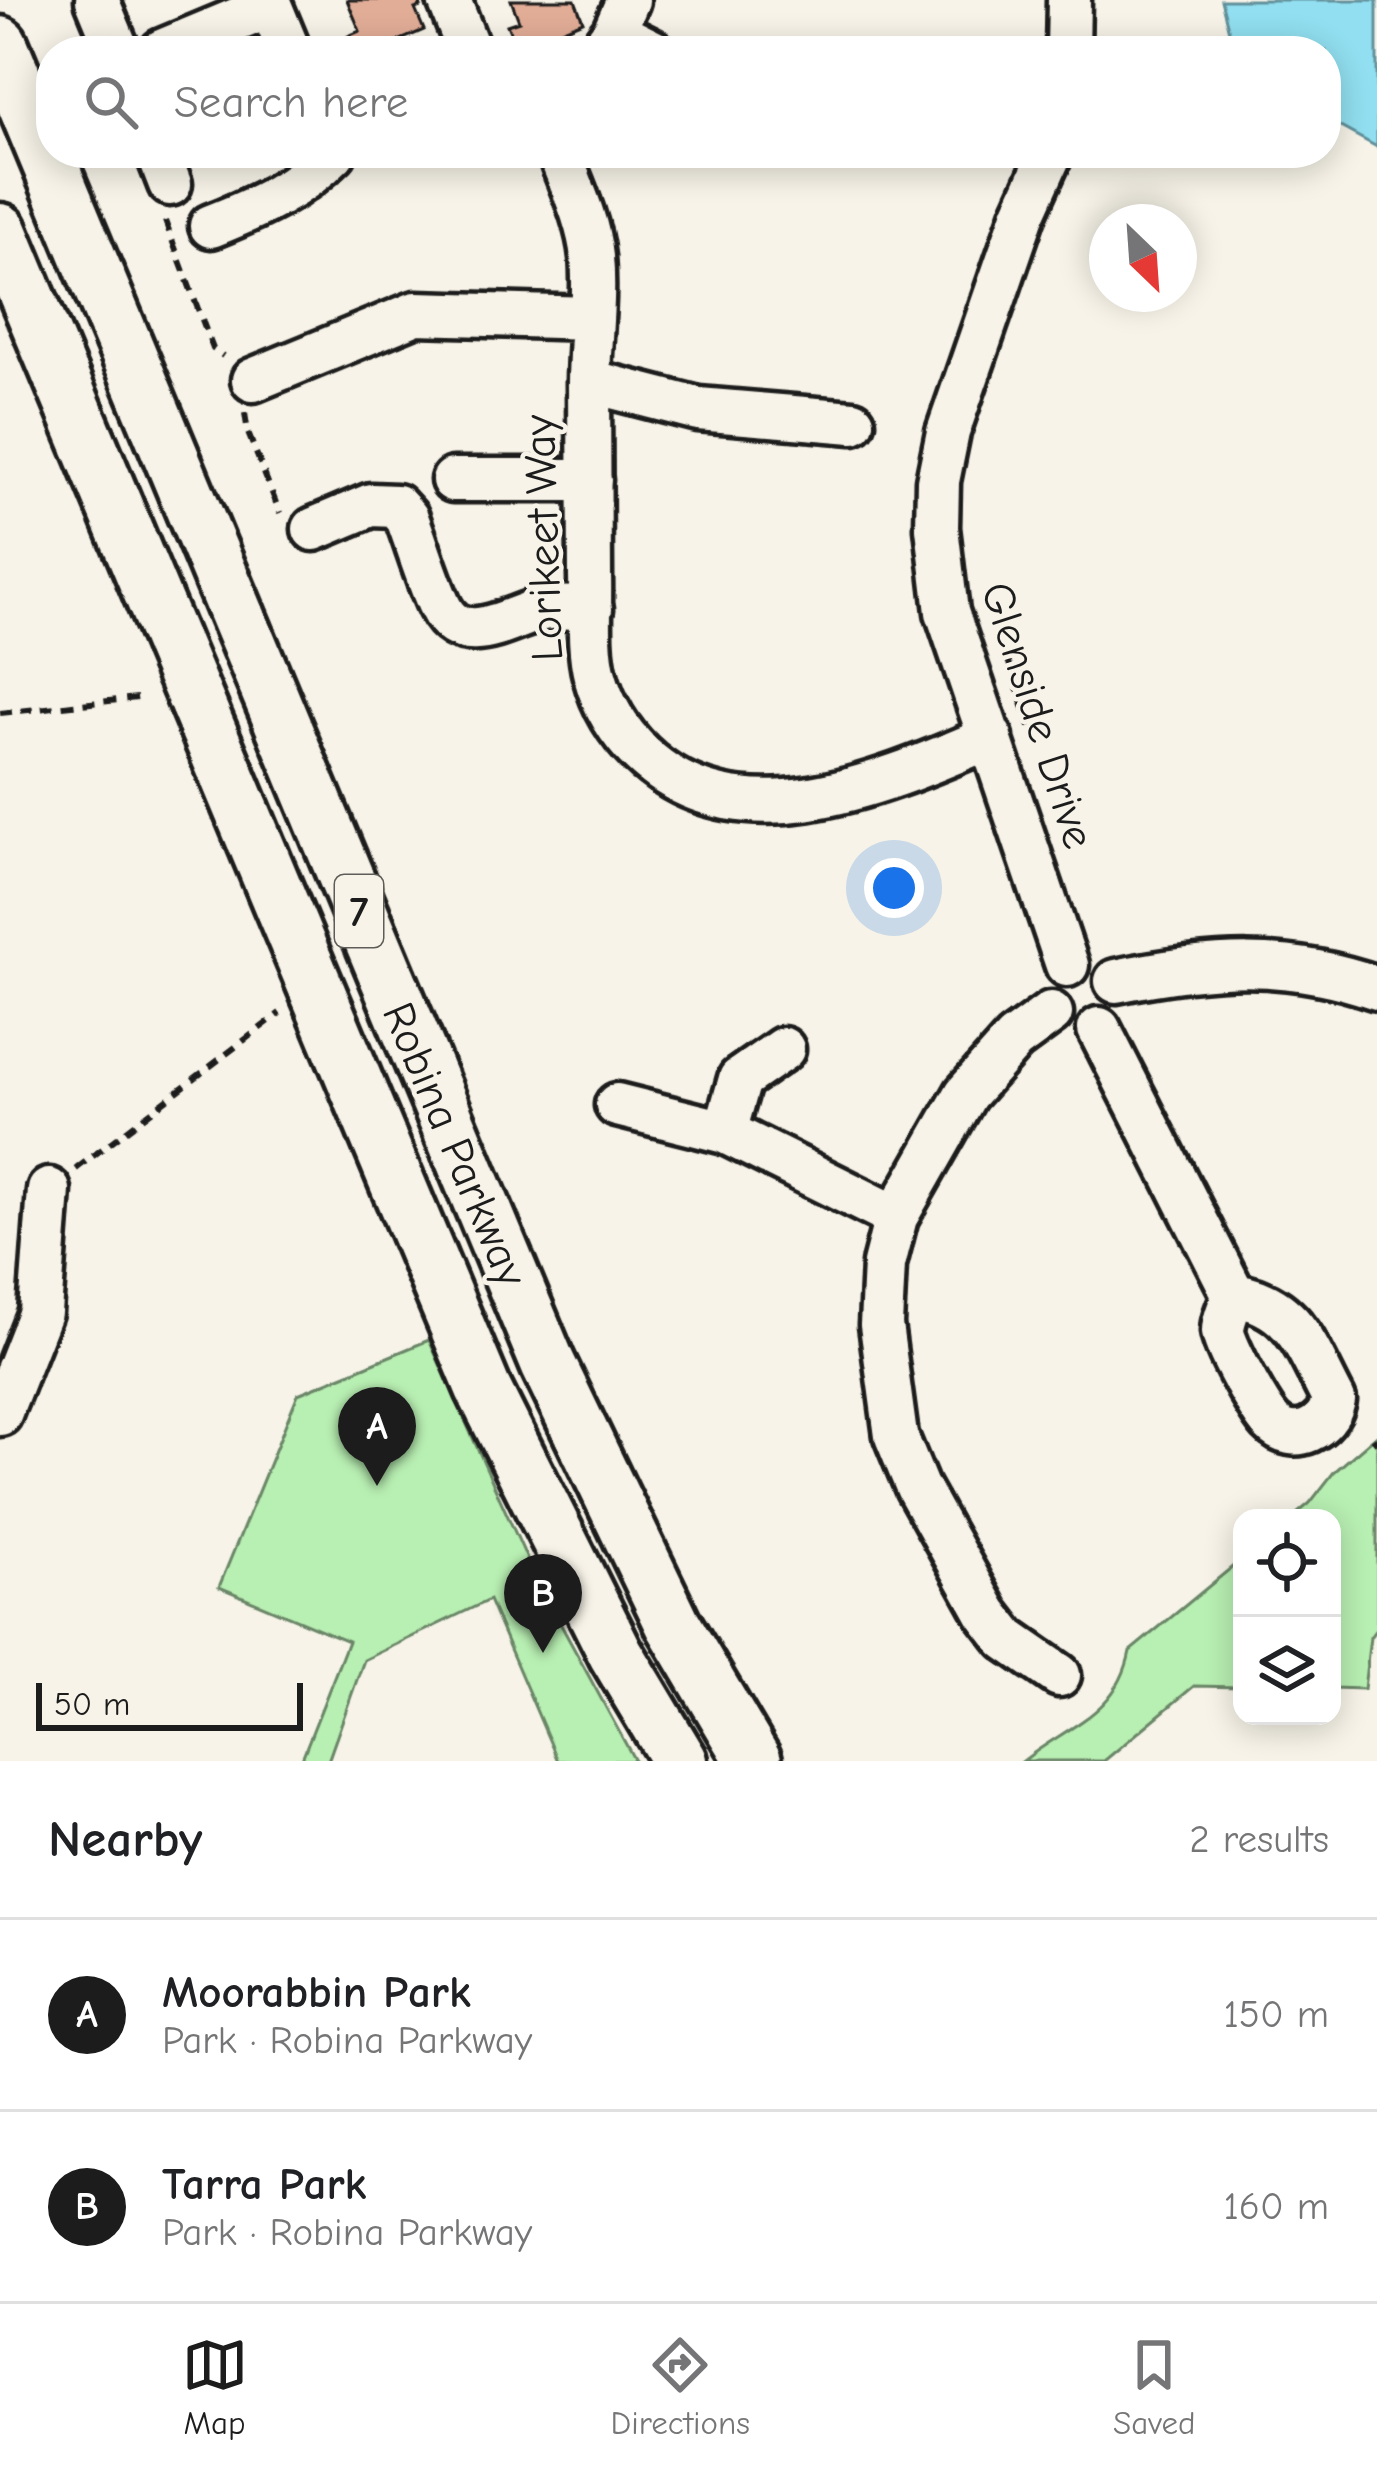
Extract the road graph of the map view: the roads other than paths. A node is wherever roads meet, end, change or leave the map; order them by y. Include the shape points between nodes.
1 (97, 0) edge
2 (449, 0) edge
3 (1069, 0) edge
4 (269, 3) edge
5 (112, 36) edge
6 (195, 36) edge
7 (283, 36) edge
8 (463, 36) edge
9 (1068, 36) edge
10 (0, 44) edge
11 (36, 131) edge
12 (51, 168) edge
13 (320, 168) edge
14 (564, 168) edge
15 (1044, 168) edge
16 (211, 226) dead end
17 (0, 231) edge
18 (591, 318) junction
19 (253, 380) dead end
20 (589, 381) junction
21 (853, 422) dead end
22 (453, 480) dead end
23 (590, 480) junction
24 (314, 529) dead end
25 (590, 609) junction
26 (1011, 733) junction
27 (1067, 964) junction
28 (1116, 981) junction
29 (1377, 988) edge
30 (1051, 1013) junction
31 (1099, 1029) junction
32 (783, 1049) dead end
33 (617, 1105) dead end
34 (725, 1132) junction
35 (49, 1190) road end
36 (896, 1217) junction
37 (1231, 1302) dead end
38 (0, 1414) edge
39 (1058, 1675) dead end
40 (680, 1761) edge
41 (754, 1761) edge

1 - 5 street
2 - 8 street
3 - 9 street
4 - 6 street
4 - 7 street
10 - 11 main road, Robina Parkway / 7
12 - 41 main road, Robina Parkway / 7 via 548,1364 673,1624
13 - 16 street via 264,205
14 - 18 street, Lorikeet Way via 589,236
15 - 26 street, Glenside Drive via 978,339 938,481 947,612
17 - 40 main road, Robina Parkway / 7 via 483,1388 616,1654
18 - 19 street via 416,313
18 - 20 street, Lorikeet Way
20 - 21 street via 698,409
20 - 23 street, Lorikeet Way
22 - 23 street
23 - 25 street, Lorikeet Way
24 - 25 street via 371,505 396,506 455,625 494,628 538,610
25 - 26 street, Lorikeet Way via 594,674 626,739 683,786 721,799 769,802 867,786
26 - 27 street, Glenside Drive
27 - 28 street via 1095,963
27 - 30 street via 1049,986
28 - 29 street via 1233,962 1339,974
28 - 31 street via 1118,1009
30 - 31 street via 1072,1031
30 - 36 street via 966,1094
31 - 37 street
32 - 34 street via 740,1078
33 - 34 street
34 - 36 street
35 - 38 street via 40,1312
36 - 39 street via 880,1325 896,1436 987,1613 1007,1639

